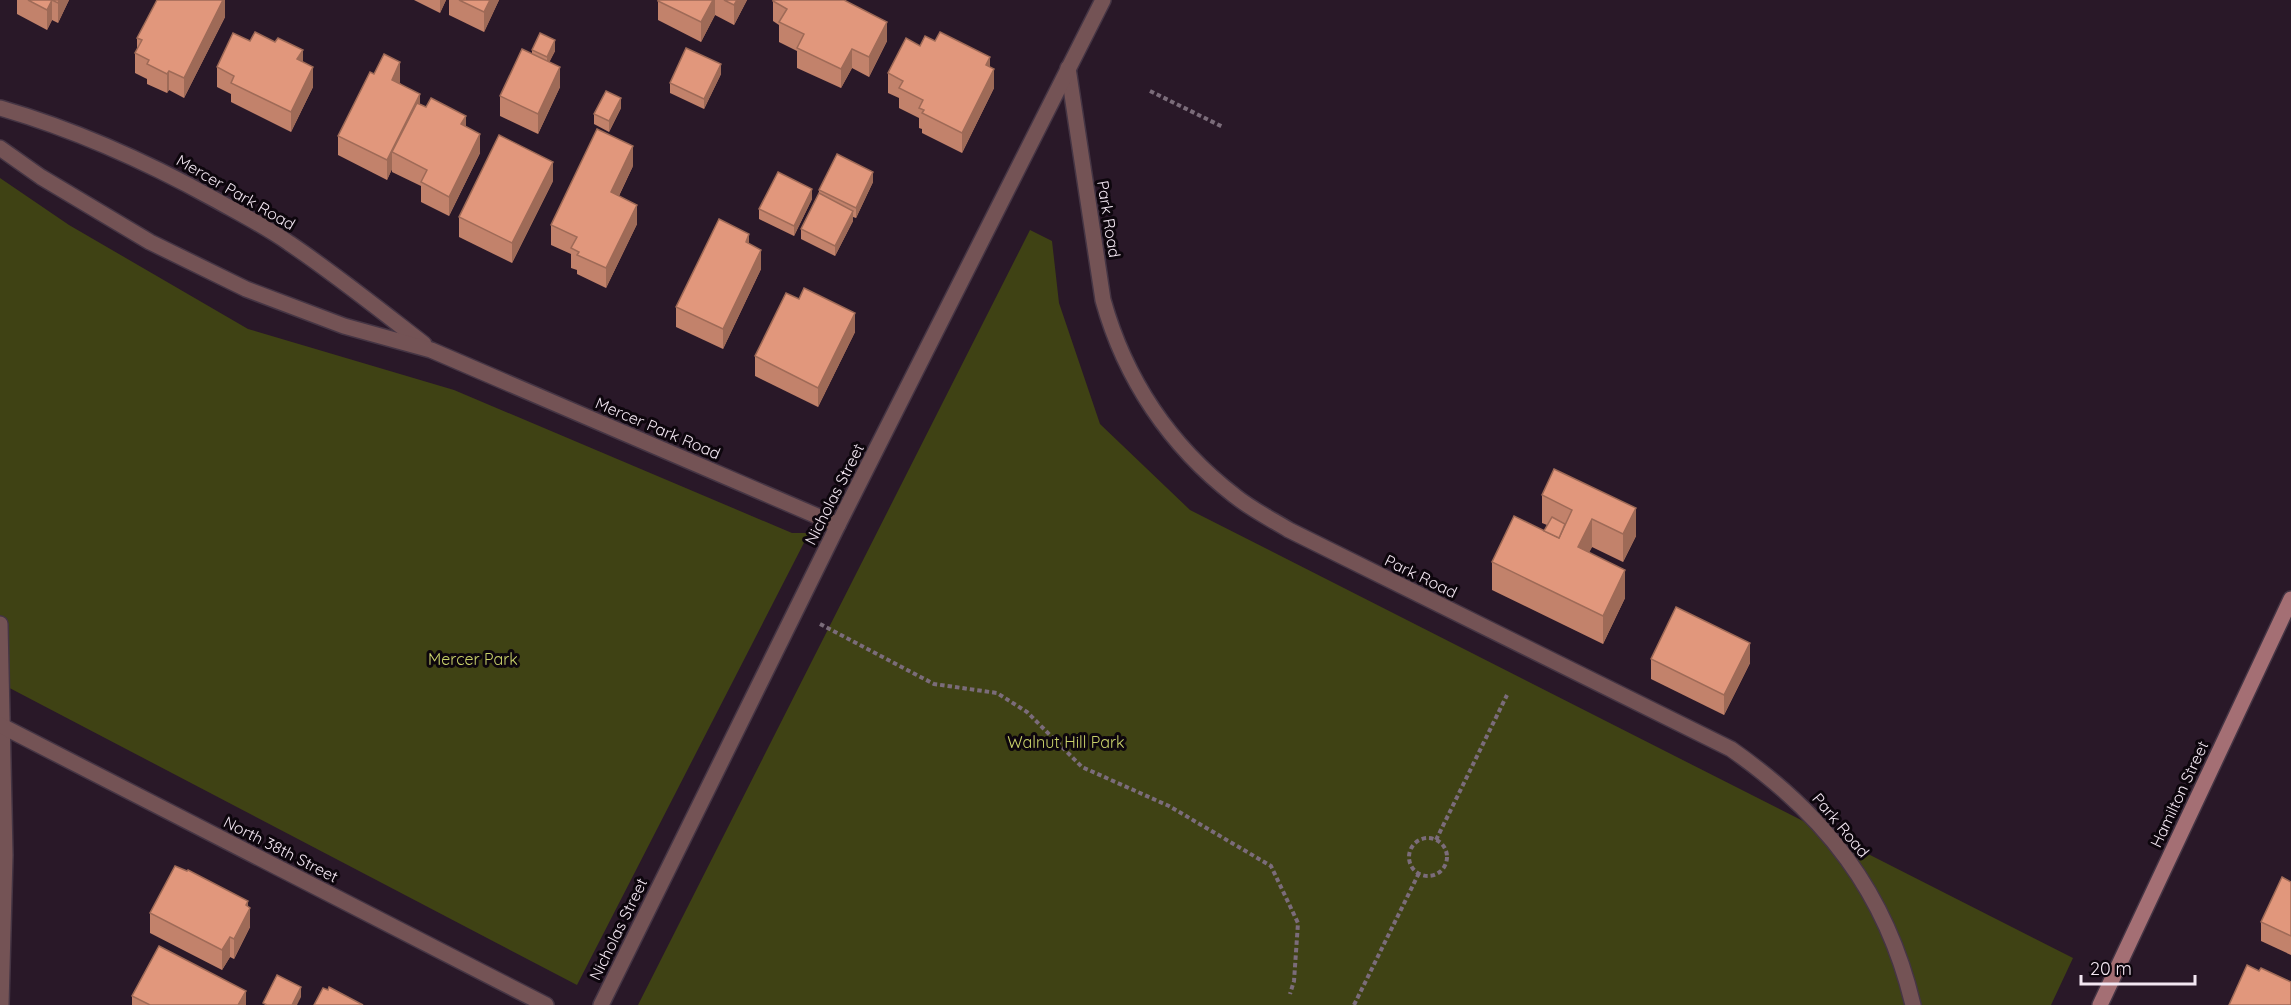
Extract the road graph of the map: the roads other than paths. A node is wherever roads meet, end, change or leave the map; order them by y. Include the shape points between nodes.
1 (1103, 0) edge
2 (1068, 68) junction
3 (0, 108) edge
4 (0, 148) edge
5 (431, 350) junction
6 (838, 525) junction
7 (2291, 599) edge
8 (0, 624) edge
9 (1, 726) edge
10 (1, 1005) edge
11 (546, 1005) edge
12 (601, 1005) edge
13 (1913, 1005) edge
14 (2100, 1005) edge

1 - 2 street, Nicholas Street
2 - 6 street, Nicholas Street
2 - 13 street, Park Road via 1103,300 1111,329 1142,394 1192,458 1235,496 1289,530 1731,749 1764,772 1823,828 1854,868 1895,943
3 - 5 street, Mercer Park Road via 116,149 223,204 287,241
4 - 5 street, Mercer Park Road via 150,242 246,289 344,326
5 - 6 street, Mercer Park Road
6 - 12 street, Nicholas Street
7 - 14 main road, Hamilton Street
8 - 9 street
9 - 10 street via 5,855
9 - 11 street, North 38th Street

